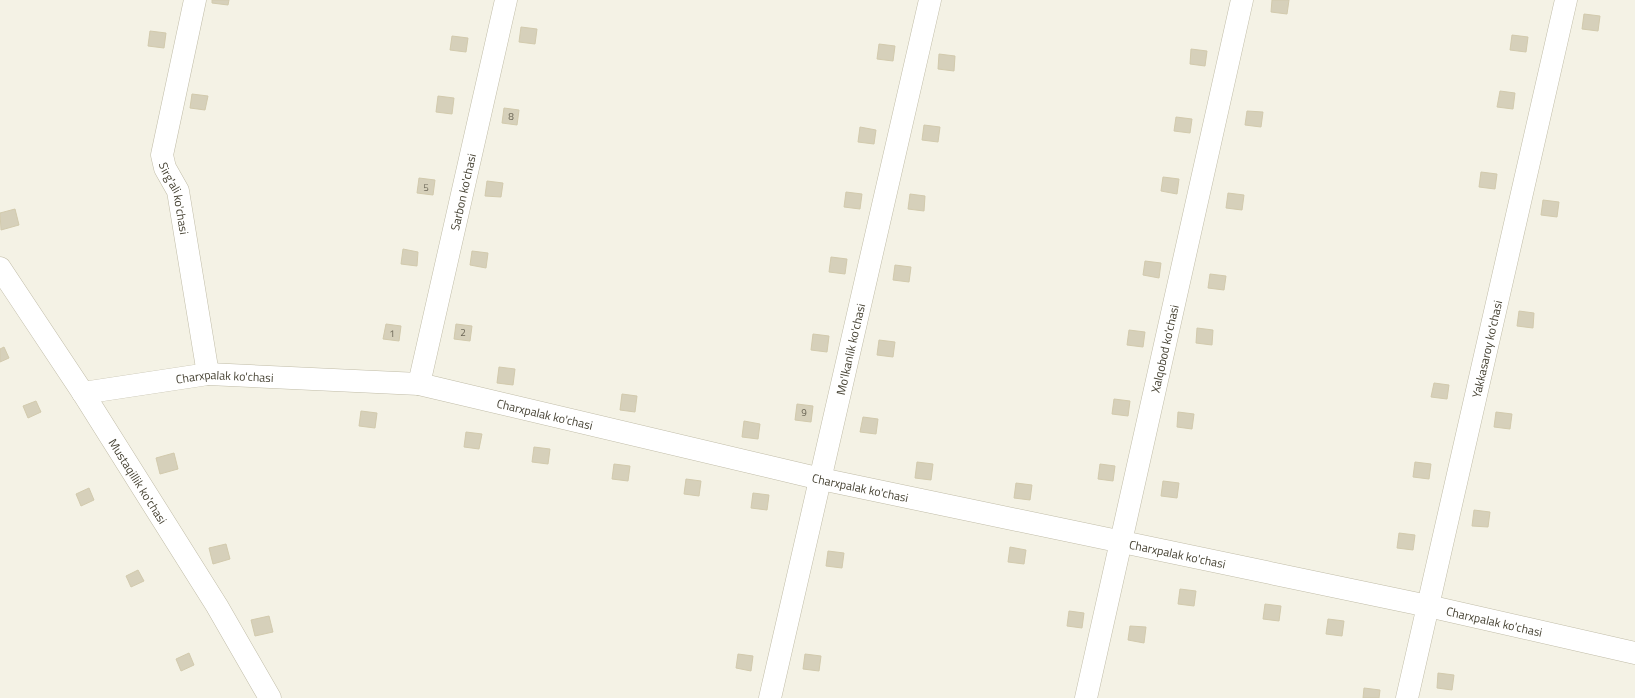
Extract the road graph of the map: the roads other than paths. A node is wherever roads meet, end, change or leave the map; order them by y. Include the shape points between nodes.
1 (195, 0) edge
2 (506, 0) edge
3 (930, 0) edge
4 (1242, 0) edge
5 (1566, 0) edge
6 (0, 268) edge
7 (208, 374) junction
8 (419, 384) junction
9 (82, 393) junction
10 (821, 479) junction
11 (1120, 543) junction
12 (1428, 606) junction
13 (1635, 653) edge
14 (270, 698) edge
15 (770, 698) edge
16 (1086, 698) edge
17 (1407, 698) edge

1 - 7 street, Sirg'ali ko'chasi via 162,155 165,168 178,191
2 - 8 street, Sarbon ko'chasi
3 - 10 street, Mo'lkanlik ko'chasi
4 - 11 street, Xalqobod ko'chasi
5 - 12 street, Yakkasaroy ko'chasi
6 - 9 street, Mustaqillik ko'chasi
7 - 8 street, Charxpalak ko'chasi
7 - 9 street, Charxpalak ko'chasi
8 - 10 street, Charxpalak ko'chasi
9 - 14 street, Mustaqillik ko'chasi via 217,606
10 - 11 street, Charxpalak ko'chasi
10 - 15 street, Mo'lkanlik ko'chasi
11 - 12 street, Charxpalak ko'chasi
11 - 16 street, Xalqobod ko'chasi
12 - 13 street, Charxpalak ko'chasi
12 - 17 street, Yakkasaroy ko'chasi

